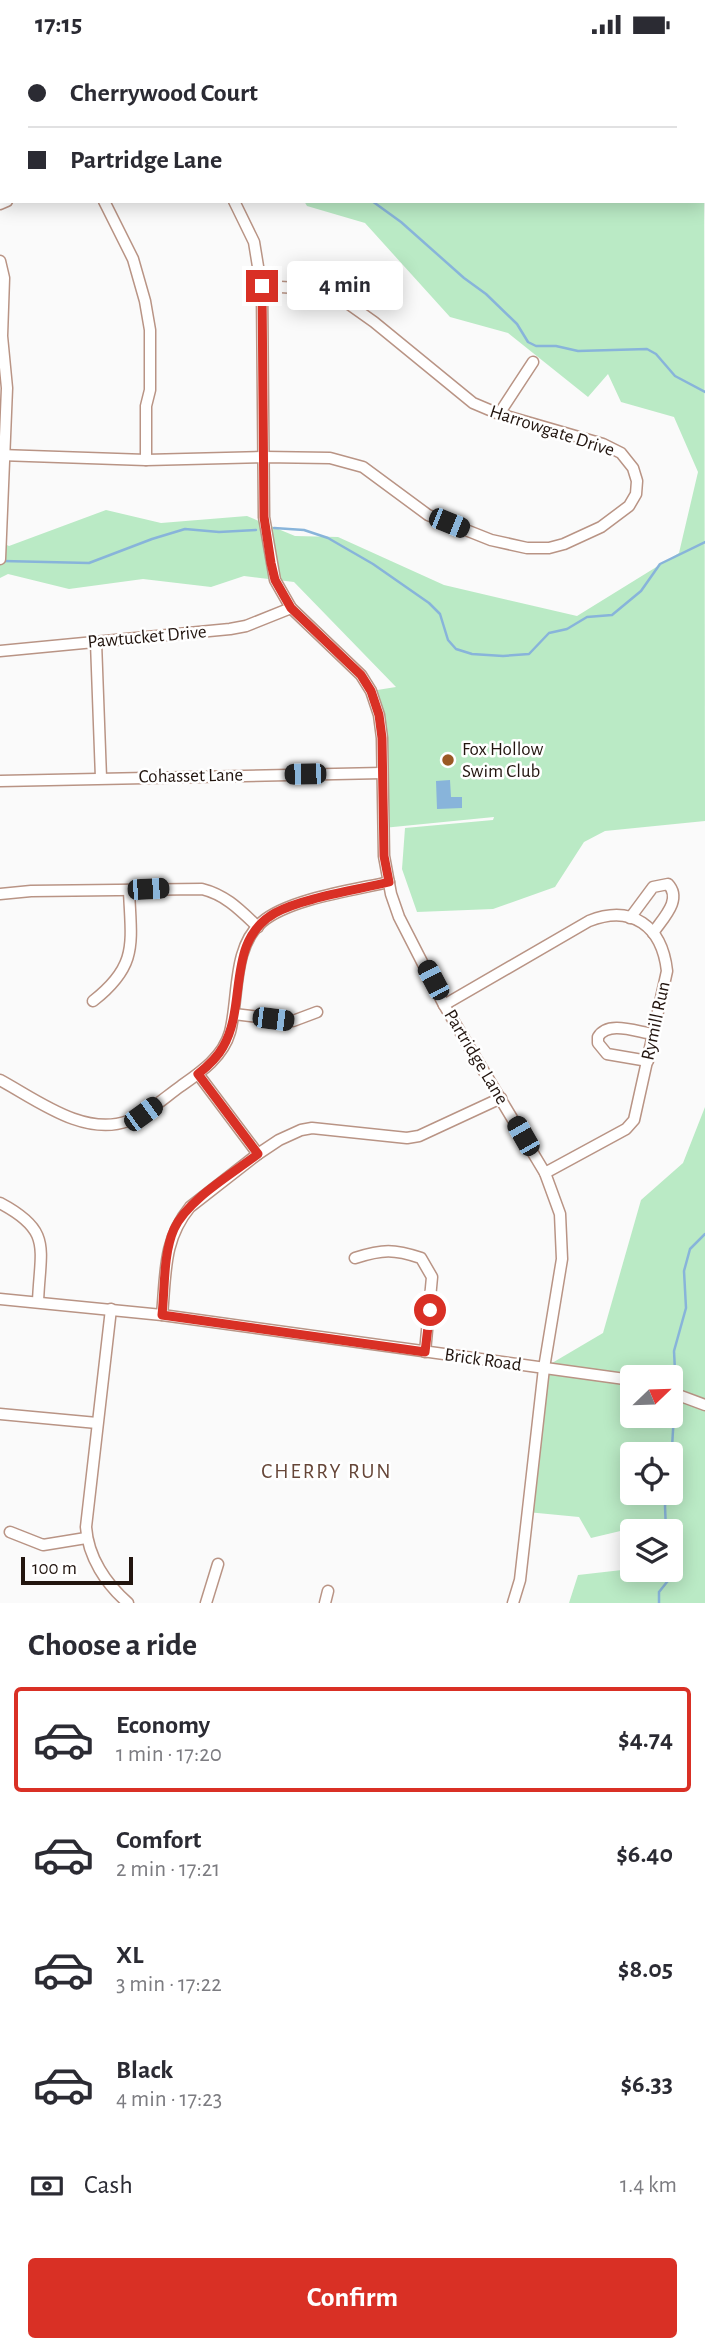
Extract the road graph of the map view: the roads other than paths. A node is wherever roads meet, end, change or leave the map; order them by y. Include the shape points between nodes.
1 (105, 203) edge
2 (235, 203) edge
3 (0, 261) edge
4 (262, 286) junction
5 (1, 336) edge
6 (533, 362) dead end
7 (499, 414) junction
8 (2, 455) edge
9 (264, 457) junction
10 (146, 460) junction
11 (0, 559) edge
12 (291, 608) junction
13 (96, 642) junction
14 (0, 651) edge
15 (382, 773) junction
16 (101, 778) junction
17 (0, 781) edge
18 (389, 882) junction
19 (129, 890) junction
20 (0, 894) edge
21 (630, 918) junction
22 (258, 927) junction
23 (653, 933) junction
24 (93, 1001) dead end
25 (444, 1005) junction
26 (317, 1012) dead end
27 (234, 1014) junction
28 (653, 1034) junction
29 (648, 1061) junction
30 (198, 1074) junction
31 (0, 1080) edge
32 (502, 1098) junction
33 (258, 1154) junction
34 (545, 1173) junction
35 (0, 1203) edge
36 (355, 1258) dead end
37 (0, 1299) edge
38 (38, 1302) junction
39 (111, 1309) junction
40 (162, 1315) junction
41 (425, 1352) junction
42 (544, 1368) junction
43 (620, 1378) edge
44 (683, 1397) edge
45 (705, 1405) edge
46 (0, 1414) edge
47 (97, 1423) junction
48 (10, 1532) dead end
49 (86, 1538) junction
50 (218, 1564) dead end
51 (128, 1603) edge
52 (206, 1603) edge
53 (513, 1603) edge

1 - 10 street via 133,259 150,330
2 - 4 street, Partridge Lane via 254,242
3 - 5 street via 4,278
4 - 7 street, Harrowgate Drive via 316,289 336,295 473,403
4 - 9 street, Partridge Lane
5 - 8 street via 7,388
6 - 7 street
7 - 9 street, Harrowgate Drive via 621,453 637,481 629,506 583,536 549,548 527,548 491,540 428,515 354,464 330,458
8 - 10 street, Harrowgate Drive
8 - 11 street
9 - 10 street, Harrowgate Drive
9 - 12 street, Partridge Lane via 264,517 271,563
12 - 13 street, Pawtucket Drive via 238,628
12 - 15 street, Partridge Lane via 361,675 371,691 379,715
13 - 14 street, Pawtucket Drive
13 - 16 street
15 - 16 street, Cohasset Lane
15 - 18 street, Partridge Lane
16 - 17 street, Cohasset Lane
18 - 22 street via 293,905
18 - 25 street, Partridge Lane via 398,917
19 - 20 street
19 - 22 street via 186,887 217,893
19 - 24 street via 131,947 117,981
21 - 23 street via 640,919
21 - 23 street via 653,887 668,884 673,888 673,904
21 - 25 street via 602,916 589,921
22 - 27 street via 239,971
23 - 28 street, Rymill Run via 666,956 667,971
25 - 32 street, Partridge Lane
26 - 27 street via 293,1021
27 - 30 street via 223,1049
28 - 29 street, Rymill Run
28 - 29 street via 613,1028 598,1037 607,1054
29 - 34 street, Rymill Run via 634,1120 626,1129
30 - 31 street via 143,1114 108,1126 78,1120
30 - 33 street
32 - 33 street via 419,1136 312,1128 279,1140
32 - 34 street, Partridge Lane
33 - 40 street via 190,1207 174,1229
34 - 42 street, Partridge Lane via 560,1213 562,1259
35 - 38 street via 21,1214 38,1232
36 - 41 street via 380,1250 421,1258 432,1277
37 - 38 street, Brick Road
38 - 39 street, Brick Road
39 - 40 street, Brick Road
39 - 47 street
40 - 41 street, Brick Road
41 - 42 street, Brick Road
42 - 43 street, Brick Road
42 - 53 street, Partridge Lane via 520,1580
44 - 45 street
46 - 47 street
47 - 49 street
48 - 49 street via 43,1545
49 - 51 street via 103,1576
50 - 52 street

